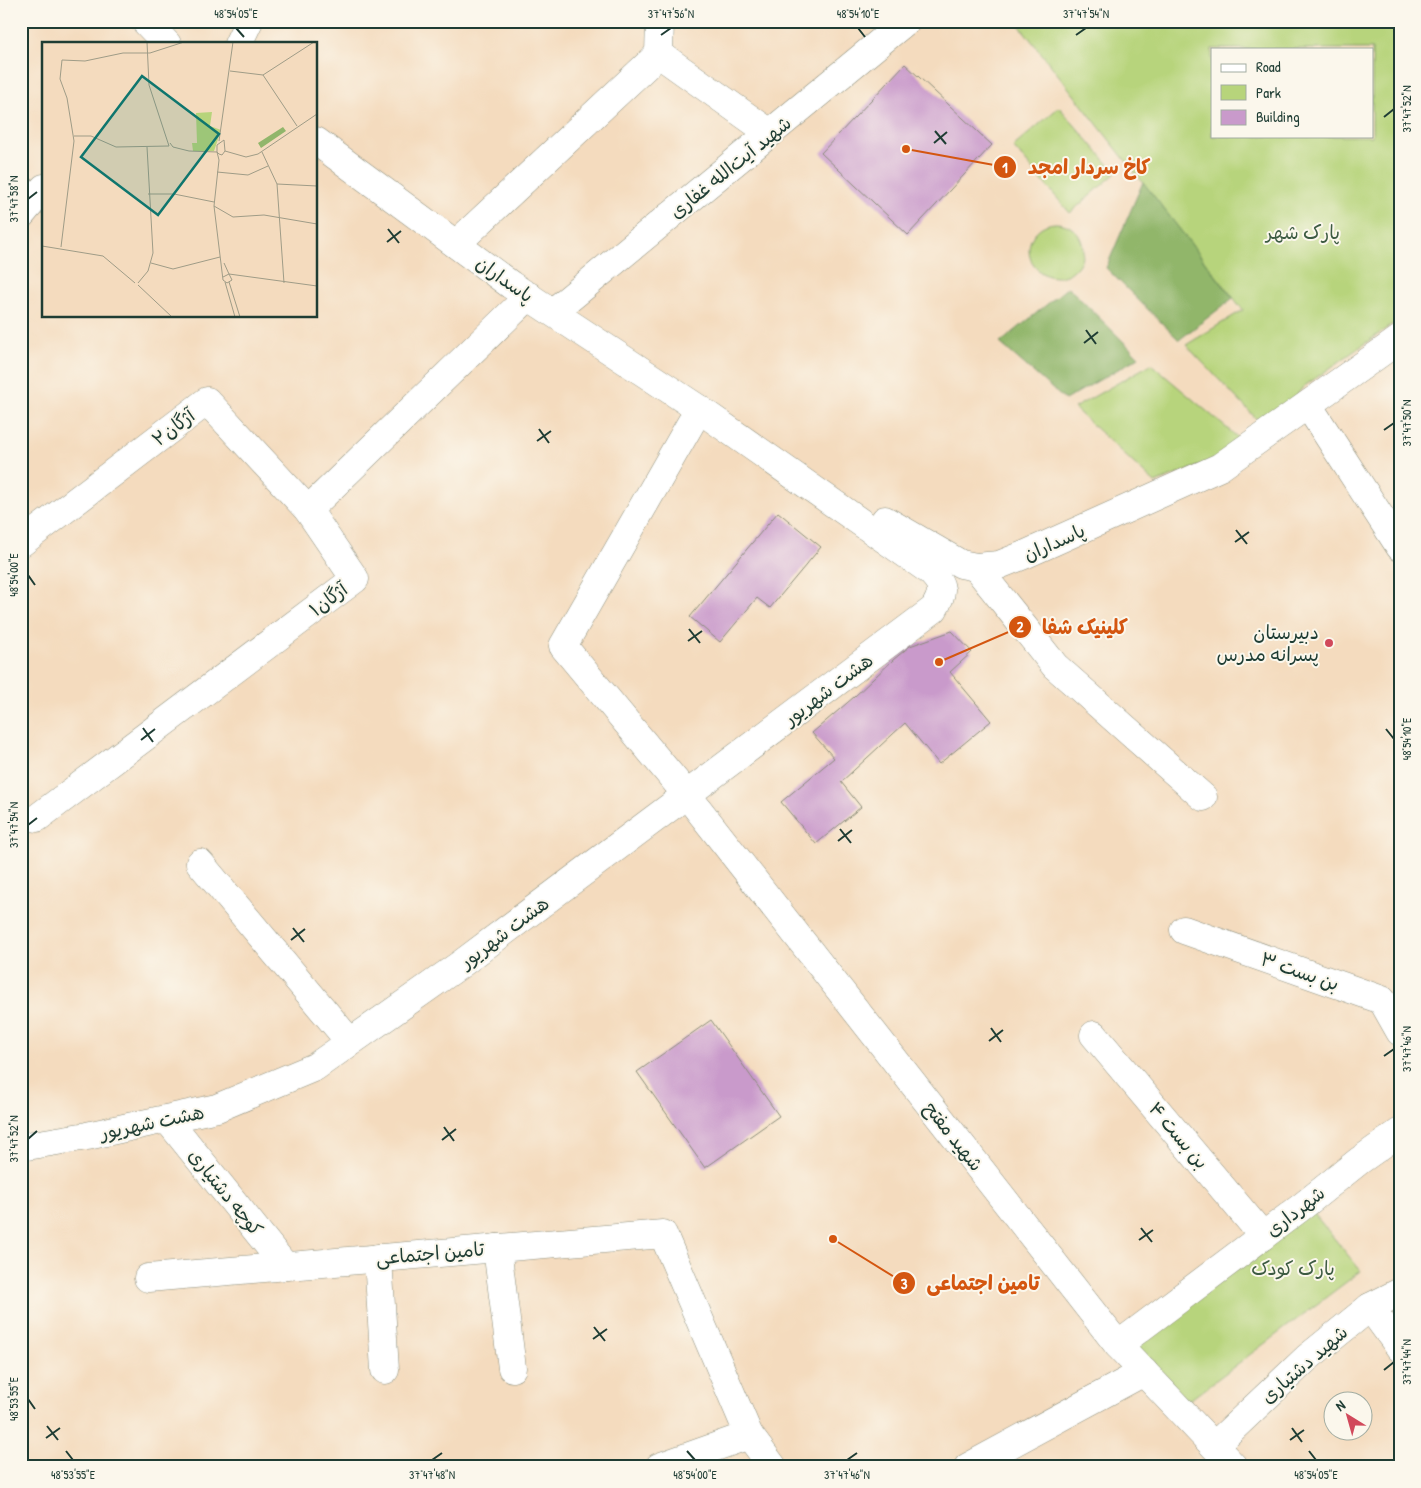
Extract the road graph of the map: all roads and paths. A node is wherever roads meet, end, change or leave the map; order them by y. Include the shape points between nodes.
1 (145, 21) edge
2 (249, 21) edge
3 (660, 21) edge
4 (906, 21) edge
5 (165, 42) edge
6 (239, 42) edge
7 (659, 54) junction
8 (770, 134) junction
9 (318, 142) edge
10 (42, 190) edge
11 (21, 215) edge
12 (456, 244) junction
13 (529, 296) junction
14 (553, 312) junction
15 (1400, 339) edge
16 (1308, 405) junction
17 (699, 409) junction
18 (308, 510) junction
19 (21, 543) edge
20 (1400, 547) edge
21 (976, 567) junction
22 (934, 609) joint
23 (687, 795) junction
24 (1203, 797) dead end
25 (37, 818) dead end
26 (200, 863) dead end
27 (1184, 930) dead end
28 (1400, 1032) edge
29 (1094, 1035) dead end
30 (350, 1042) junction
31 (167, 1119) junction
32 (1400, 1132) edge
33 (21, 1147) edge
34 (1263, 1236) junction
35 (497, 1248) junction
36 (378, 1258) junction
37 (284, 1266) junction
38 (148, 1278) dead end
39 (1400, 1292) edge
40 (1370, 1307) junction
41 (1118, 1345) junction
42 (1400, 1348) edge
43 (512, 1368) dead end
44 (386, 1370) dead end
45 (1144, 1372) junction
46 (749, 1435) junction
47 (1214, 1446) junction
48 (1233, 1466) edge
49 (659, 1467) edge
50 (773, 1467) edge
51 (968, 1467) edge

1 - 5 street
2 - 6 street
3 - 7 street
4 - 8 street, شهید آیت‌الله غفاری
7 - 8 street
7 - 12 street
8 - 14 street, شهید آیت‌الله غفاری
9 - 12 street, پاسداران
10 - 11 street
12 - 13 street, پاسداران
13 - 14 street, پاسداران
13 - 18 street
14 - 17 street, پاسداران
15 - 16 street, پاسداران
16 - 20 street
16 - 21 street, پاسداران via 1220,467 1024,556 999,565
17 - 21 street, پاسداران via 961,564
17 - 22 street, پاسداران via 930,571 942,586
17 - 23 street, شهید مفتح via 563,646
18 - 19 street, ۲آژگان via 207,401
18 - 25 street, ۱آژگان via 355,579
21 - 24 street via 1055,666
22 - 23 street, هشت شهریور
23 - 30 street, هشت شهریور via 461,964
23 - 41 street, شهید مفتح
26 - 30 street
27 - 28 street, بن بست ۳ via 1382,1000
29 - 34 street, بن بست ۴
30 - 31 street, هشت شهریور via 315,1067 216,1108
31 - 33 street, هشت شهریور
31 - 37 street, کوچه دشتیاری
32 - 34 street, شهرداری
34 - 41 street, شهرداری
35 - 36 street, تامین اجتماعی
35 - 43 street
35 - 46 street, تامین اجتماعی via 663,1234
36 - 37 street, تامین اجتماعی
36 - 44 street
37 - 38 street, تامین اجتماعی
39 - 40 street, شهید دشتیاری
40 - 42 street
40 - 47 street, شهید دشتیاری via 1307,1358
41 - 45 street, شهید مفتح
45 - 47 street, شهید مفتح
45 - 51 street
46 - 49 street
46 - 50 street, تامین اجتماعی
47 - 48 street, شهید مفتح

